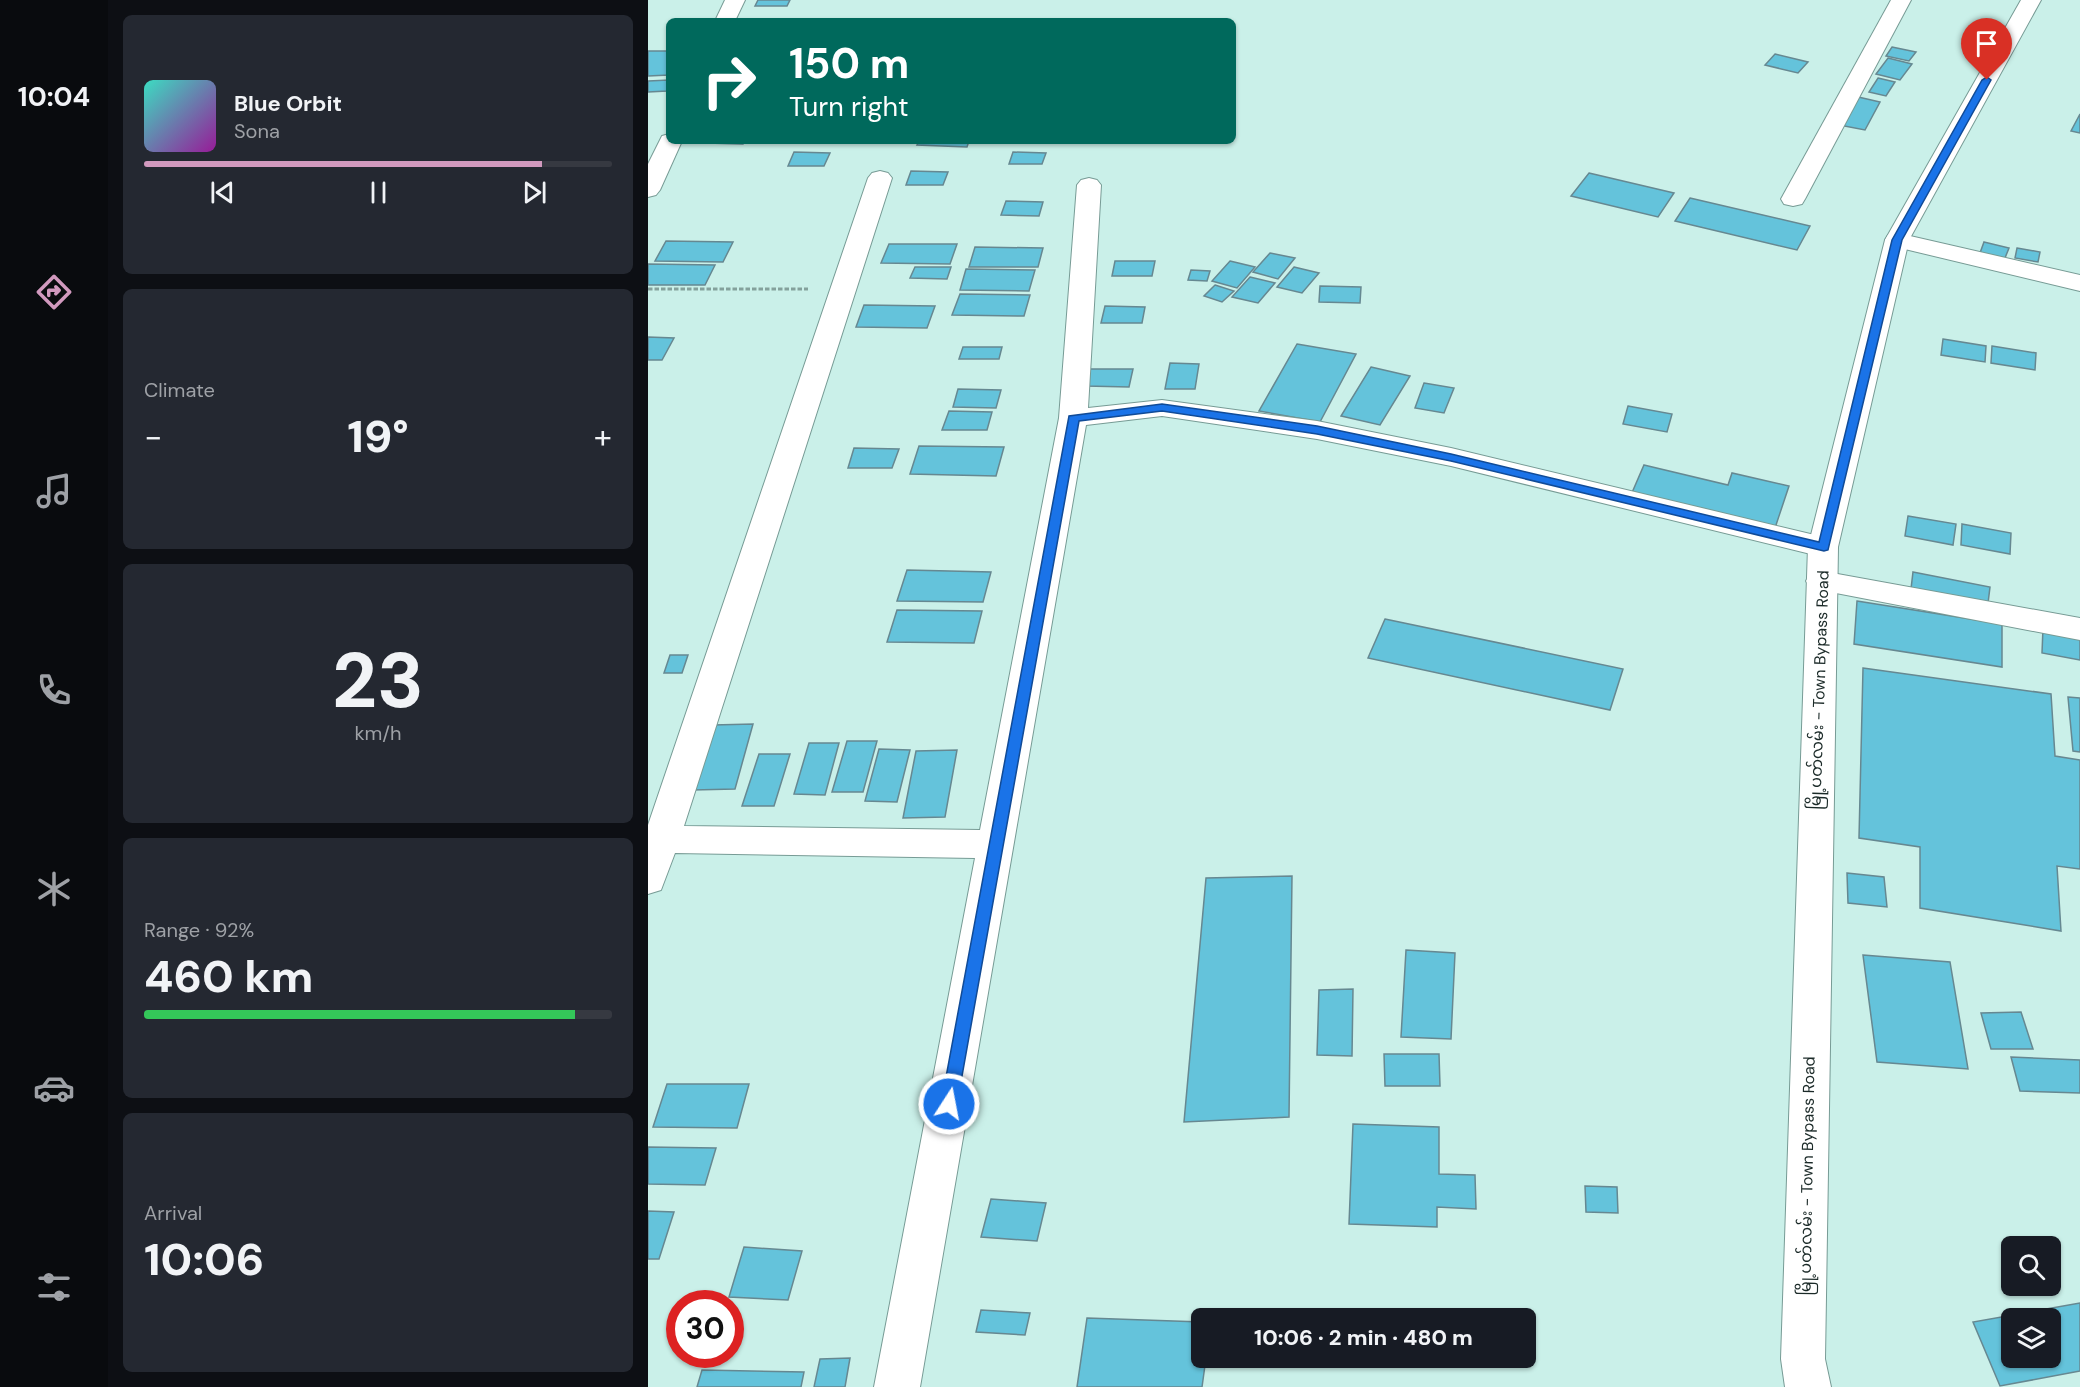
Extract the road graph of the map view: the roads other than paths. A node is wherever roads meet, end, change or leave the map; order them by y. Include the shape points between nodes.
1 (735, 0) edge
2 (1901, 0) edge
3 (2031, 0) edge
4 (726, 18) edge
5 (669, 144) edge
6 (880, 178) dead end
7 (1089, 185) dead end
8 (648, 190) edge
9 (1793, 199) dead end
10 (1897, 240) junction
11 (2080, 283) edge
12 (1073, 418) junction
13 (1824, 547) junction
14 (1821, 581) junction
15 (2080, 630) edge
16 (655, 839) edge
17 (997, 844) junction
18 (648, 880) edge
19 (897, 1387) edge
20 (1808, 1387) edge

1 - 4 street
2 - 9 street
3 - 10 street, မြို့ပတ်လမ်း - Town Bypass Road
5 - 8 street
6 - 16 street
7 - 12 street
10 - 11 street
10 - 13 street, မြို့ပတ်လမ်း - Town Bypass Road
12 - 13 street via 1162,408 1317,430 1451,457
12 - 17 street
13 - 14 street, မြို့ပတ်လမ်း - Town Bypass Road
14 - 15 street
14 - 20 street, မြို့ပတ်လမ်း - Town Bypass Road via 1803,1359
16 - 17 street
16 - 18 street
17 - 19 street

